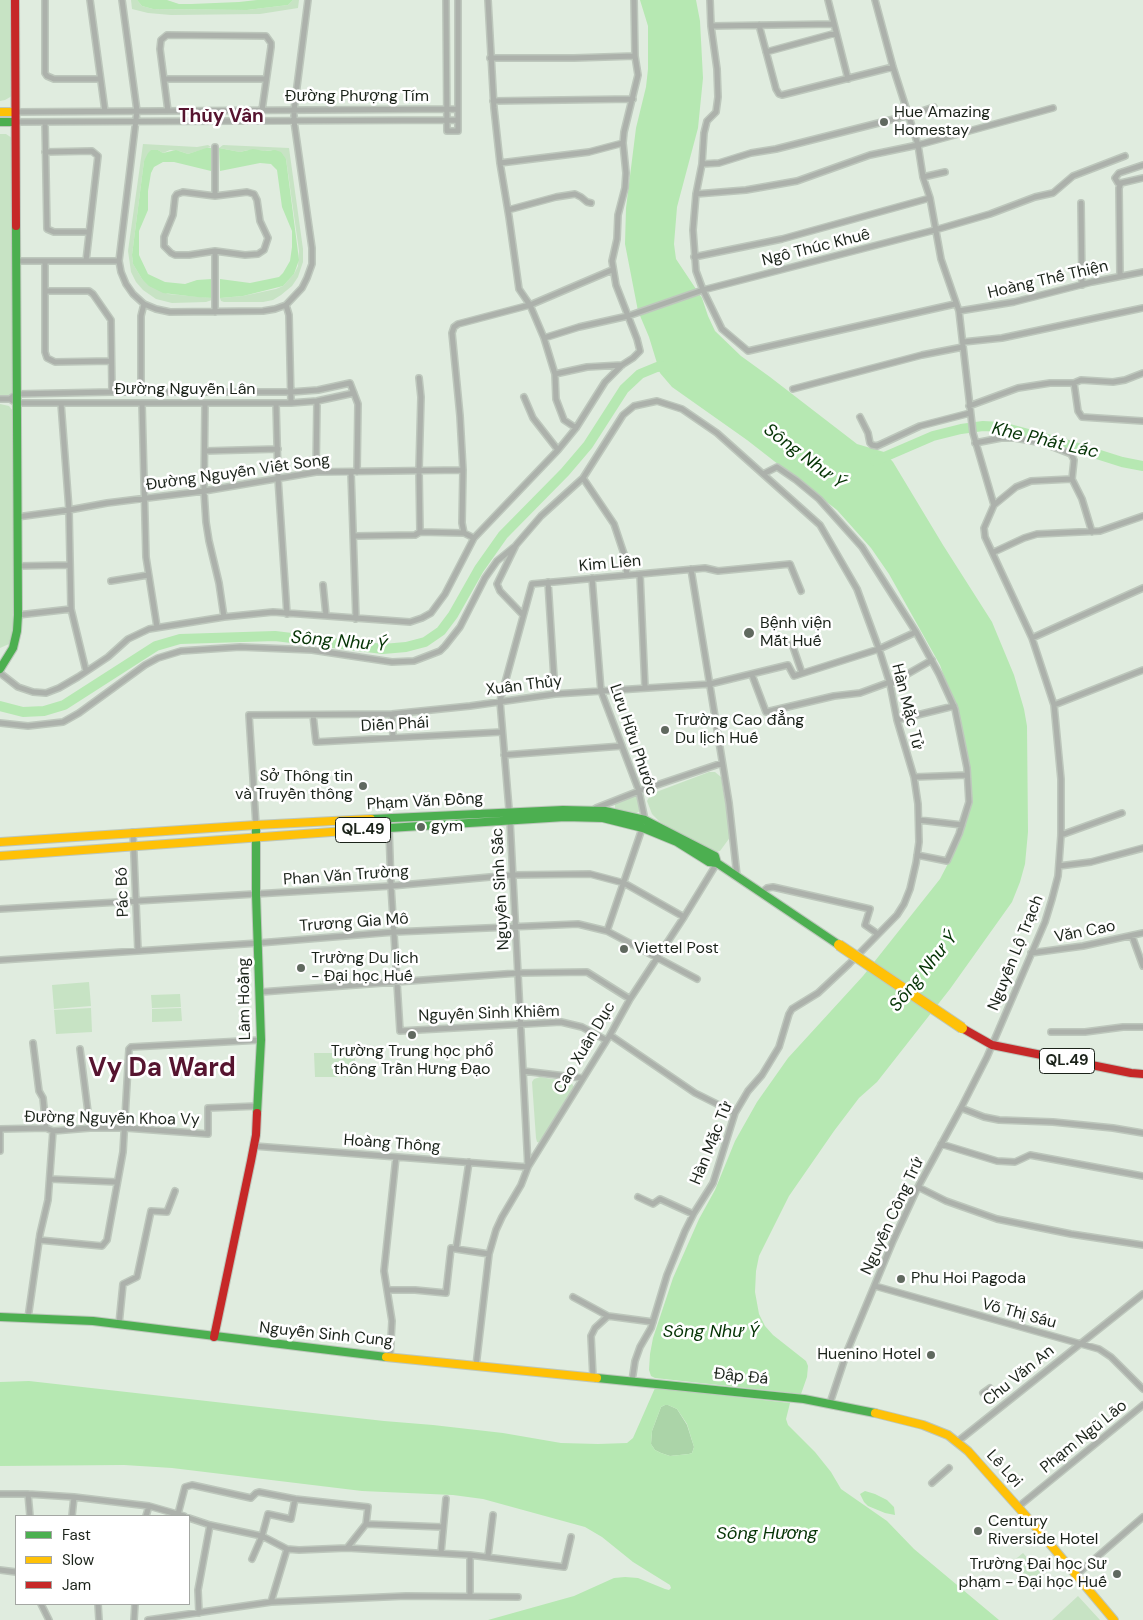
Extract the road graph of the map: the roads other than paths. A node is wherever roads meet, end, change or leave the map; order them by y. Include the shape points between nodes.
1 (15, 0) edge
2 (45, 0) edge
3 (90, 0) edge
4 (122, 0) edge
5 (308, 0) edge
6 (446, 0) edge
7 (458, 0) edge
8 (488, 0) edge
9 (634, 0) edge
10 (710, 0) edge
11 (828, 0) edge
12 (875, 0) edge
13 (834, 24) junction
14 (758, 25) junction
15 (711, 26) junction
16 (836, 33) junction
17 (766, 52) junction
18 (635, 56) junction
19 (490, 58) junction
20 (893, 67) junction
21 (164, 79) junction
22 (266, 79) junction
23 (848, 79) junction
24 (100, 80) junction
25 (633, 99) junction
26 (493, 101) junction
27 (934, 107) dead end
28 (1053, 108) dead end
29 (447, 109) junction
30 (458, 109) junction
31 (262, 110) junction
32 (294, 110) junction
33 (105, 111) junction
34 (137, 111) junction
35 (168, 111) junction
36 (0, 112) edge
37 (910, 115) junction
38 (15, 117) junction
39 (447, 120) junction
40 (458, 120) junction
41 (294, 121) junction
42 (0, 122) edge
43 (45, 122) junction
44 (136, 122) junction
45 (623, 143) junction
46 (918, 145) junction
47 (215, 147) dead end
48 (46, 152) junction
49 (1125, 156) dead end
50 (500, 163) junction
51 (702, 164) junction
52 (1143, 165) edge
53 (944, 172) dead end
54 (923, 177) junction
55 (1143, 178) edge
56 (1121, 183) junction
57 (696, 194) junction
58 (215, 196) junction
59 (930, 198) junction
60 (591, 203) dead end
61 (1081, 203) dead end
62 (508, 210) junction
63 (935, 230) junction
64 (89, 232) junction
65 (215, 251) junction
66 (694, 256) junction
67 (16, 261) junction
68 (45, 261) junction
69 (86, 261) junction
70 (119, 261) junction
71 (612, 270) junction
72 (1143, 272) edge
73 (1120, 276) junction
74 (1082, 285) junction
75 (45, 291) junction
76 (701, 291) junction
77 (144, 304) junction
78 (955, 304) junction
79 (286, 305) junction
80 (530, 305) junction
81 (1143, 308) edge
82 (959, 311) junction
83 (216, 312) junction
84 (628, 316) junction
85 (544, 338) junction
86 (963, 345) junction
87 (111, 361) junction
88 (622, 365) junction
89 (1143, 373) edge
90 (555, 374) junction
91 (419, 378) dead end
92 (1074, 383) junction
93 (793, 389) dead end
94 (112, 392) junction
95 (141, 392) junction
96 (291, 392) junction
97 (354, 393) junction
98 (524, 396) dead end
99 (0, 399) edge
100 (14, 399) junction
101 (317, 401) junction
102 (61, 403) junction
103 (142, 403) junction
104 (205, 403) junction
105 (276, 403) junction
106 (291, 403) junction
107 (969, 406) junction
108 (970, 416) junction
109 (860, 417) dead end
110 (1143, 421) edge
111 (576, 428) junction
112 (975, 443) junction
113 (278, 449) junction
114 (205, 450) junction
115 (558, 450) junction
116 (419, 470) junction
117 (463, 470) junction
118 (316, 472) junction
119 (354, 472) junction
120 (763, 474) junction
121 (278, 478) junction
122 (583, 478) junction
123 (1072, 479) junction
124 (204, 491) junction
125 (144, 499) junction
126 (994, 505) junction
127 (69, 510) junction
128 (1143, 516) edge
129 (17, 517) junction
130 (420, 532) junction
131 (1092, 532) junction
132 (464, 533) junction
133 (354, 536) junction
134 (474, 538) junction
135 (516, 545) junction
136 (994, 552) junction
137 (70, 565) junction
138 (18, 566) junction
139 (691, 569) junction
140 (640, 574) junction
141 (148, 575) junction
142 (628, 575) junction
143 (592, 578) junction
144 (111, 581) dead end
145 (548, 582) junction
146 (532, 584) joint
147 (323, 585) dead end
148 (1143, 588) edge
149 (801, 591) dead end
150 (71, 609) junction
151 (287, 614) junction
152 (18, 615) junction
153 (326, 615) junction
154 (523, 615) junction
155 (224, 617) junction
156 (356, 618) junction
157 (157, 627) junction
158 (916, 632) junction
159 (1032, 638) junction
160 (792, 644) dead end
161 (879, 649) junction
162 (932, 660) junction
163 (0, 669) edge
164 (1143, 670) edge
165 (86, 672) junction
166 (0, 673) edge
167 (802, 673) junction
168 (752, 675) junction
169 (890, 683) junction
170 (710, 684) junction
171 (645, 688) junction
172 (601, 691) junction
173 (555, 694) junction
174 (500, 701) junction
175 (1054, 705) junction
176 (954, 706) junction
177 (313, 714) junction
178 (392, 714) junction
179 (249, 716) joint
180 (897, 720) junction
181 (0, 723) edge
182 (502, 732) junction
183 (393, 737) junction
184 (622, 746) junction
185 (504, 755) junction
186 (722, 762) junction
187 (967, 776) junction
188 (914, 777) junction
189 (639, 791) junction
190 (593, 810) junction
191 (1122, 813) dead end
192 (510, 817) junction
193 (919, 820) junction
194 (390, 823) junction
195 (256, 824) junction
196 (644, 824) junction
197 (962, 825) junction
198 (133, 832) junction
199 (1061, 835) junction
200 (256, 837) junction
201 (0, 842) edge
202 (134, 845) junction
203 (1143, 848) edge
204 (917, 854) junction
205 (0, 856) edge
206 (717, 863) junction
207 (1059, 866) junction
208 (512, 875) junction
209 (737, 876) junction
210 (624, 882) junction
211 (391, 886) junction
212 (762, 892) junction
213 (256, 894) junction
214 (136, 901) junction
215 (0, 909) edge
216 (684, 917) junction
217 (515, 926) junction
218 (394, 932) junction
219 (607, 932) junction
220 (1143, 933) edge
221 (878, 934) junction
222 (1132, 936) junction
223 (259, 943) junction
224 (138, 951) junction
225 (1031, 952) junction
226 (658, 957) junction
227 (0, 960) edge
228 (1143, 966) edge
229 (518, 973) junction
230 (698, 979) dead end
231 (397, 980) junction
232 (261, 992) junction
233 (630, 998) junction
234 (520, 1024) junction
235 (1143, 1028) edge
236 (1050, 1032) dead end
237 (610, 1035) junction
238 (261, 1040) junction
239 (606, 1040) junction
240 (33, 1043) dead end
241 (992, 1045) junction
242 (80, 1049) dead end
243 (523, 1071) junction
244 (1143, 1074) edge
245 (582, 1078) junction
246 (258, 1106) junction
247 (961, 1108) junction
248 (735, 1113) junction
249 (46, 1128) junction
250 (90, 1128) junction
251 (126, 1128) junction
252 (0, 1129) edge
253 (53, 1131) junction
254 (1143, 1133) edge
255 (941, 1144) junction
256 (254, 1146) junction
257 (0, 1151) edge
258 (396, 1157) junction
259 (469, 1162) junction
260 (528, 1167) junction
261 (1143, 1176) edge
262 (50, 1179) junction
263 (117, 1182) junction
264 (918, 1186) junction
265 (175, 1191) dead end
266 (638, 1197) dead end
267 (693, 1214) junction
268 (39, 1240) junction
269 (1143, 1245) edge
270 (456, 1248) junction
271 (489, 1254) junction
272 (875, 1286) junction
273 (388, 1290) junction
274 (1143, 1294) edge
275 (573, 1297) dead end
276 (608, 1316) junction
277 (0, 1317) edge
278 (28, 1318) junction
279 (653, 1322) junction
280 (119, 1324) junction
281 (214, 1337) junction
282 (1080, 1343) junction
283 (390, 1357) junction
284 (476, 1366) junction
285 (593, 1376) junction
286 (632, 1381) junction
287 (649, 1383) joint
288 (990, 1388) dead end
289 (1143, 1389) edge
290 (983, 1393) dead end
291 (830, 1403) junction
292 (1143, 1405) edge
293 (957, 1442) junction
294 (949, 1468) dead end
295 (932, 1483) dead end
296 (0, 1494) edge
297 (28, 1494) junction
298 (74, 1497) junction
299 (295, 1499) junction
300 (446, 1499) dead end
301 (149, 1506) junction
302 (1018, 1508) junction
303 (178, 1514) junction
304 (30, 1515) edge
305 (72, 1515) edge
306 (146, 1515) edge
307 (181, 1515) edge
308 (493, 1515) dead end
309 (1143, 1517) edge
310 (190, 1518) edge
311 (366, 1524) junction
312 (210, 1525) junction
313 (443, 1527) junction
314 (262, 1536) junction
315 (571, 1537) dead end
316 (347, 1548) junction
317 (287, 1549) junction
318 (441, 1553) junction
319 (470, 1555) junction
320 (488, 1556) junction
321 (252, 1559) dead end
322 (0, 1570) edge
323 (15, 1572) edge
324 (1075, 1576) junction
325 (470, 1596) junction
326 (518, 1598) dead end
327 (271, 1602) junction
328 (41, 1605) edge
329 (98, 1605) edge
330 (135, 1605) edge
331 (199, 1613) junction
332 (48, 1620) edge
333 (98, 1620) edge
334 (134, 1620) edge
335 (148, 1620) edge
336 (1114, 1620) edge

1 - 38 main road
2 - 24 street via 47,76 54,80
3 - 24 street
4 - 34 street
5 - 32 street
6 - 29 street
7 - 30 street
8 - 19 street
9 - 18 street
10 - 15 street
11 - 13 street
12 - 20 street
13 - 14 street
13 - 16 street
14 - 15 street
14 - 17 street
15 - 51 street via 718,69 718,97 716,112 704,132
16 - 17 street
16 - 23 street
17 - 23 street via 776,89 782,96
18 - 19 street
18 - 25 street via 638,76
19 - 26 street
20 - 23 street
20 - 37 street
21 - 22 street
21 - 22 street via 161,40 167,35 196,35 266,36 271,43
21 - 35 street
22 - 31 street
24 - 33 street
25 - 26 street
25 - 45 street
26 - 50 street
27 - 37 street
28 - 46 street
29 - 30 street, Đường Phượng Tím
29 - 32 street, Đường Phượng Tím
29 - 39 street
30 - 40 street
31 - 32 street, Đường Phượng Tím
31 - 35 street, Đường Phượng Tím
32 - 41 street
33 - 34 street, Đường Phượng Tím
33 - 38 street, Đường Phượng Tím
34 - 35 street, Đường Phượng Tím
34 - 44 street
36 - 38 main road
37 - 46 street
37 - 51 street via 719,163
38 - 42 main road
38 - 43 street, Đường Phượng Tím
38 - 67 main road
39 - 40 street, Đường Phượng Tím
39 - 40 street via 447,131 458,131
39 - 41 street, Đường Phượng Tím
41 - 44 street, Đường Phượng Tím
41 - 79 street via 312,264 302,288
43 - 44 street, Đường Phượng Tím
43 - 48 street
44 - 70 street
45 - 50 street via 589,152
45 - 71 street via 625,188 618,215 618,240
46 - 54 street
46 - 57 street via 870,155 797,181
47 - 58 street
48 - 64 street via 47,229
48 - 64 street via 92,151 98,156
49 - 63 street, Ngô Thúc Khuê via 1073,176 1053,193
50 - 62 street
51 - 57 street
52 - 56 street via 1117,174 1115,178
53 - 54 street
54 - 59 street
55 - 56 street
56 - 73 street
57 - 66 street
58 - 65 street via 188,192 177,194 164,242 167,250 175,255
58 - 65 street via 254,194 268,238 262,253 258,254
59 - 63 street
59 - 66 street via 782,239
60 - 62 street via 575,194
61 - 74 street
62 - 80 street via 519,289
63 - 76 street, Ngô Thúc Khuê
63 - 78 street
64 - 69 street
65 - 83 street
66 - 76 street
67 - 68 street
67 - 100 main road
68 - 69 street
68 - 75 street
69 - 70 street
70 - 77 street via 126,284
71 - 80 street
71 - 84 street
72 - 73 street, Hoàng Thế Thiện
73 - 74 street, Hoàng Thế Thiện
74 - 82 street, Hoàng Thế Thiện via 1014,302
75 - 87 street via 89,291 93,294 111,320
75 - 87 street via 47,358 56,362
76 - 78 street via 722,329 748,350
76 - 84 street, Ngô Thúc Khuê
77 - 83 street via 170,312
77 - 95 street
78 - 82 street
79 - 83 street via 263,311
79 - 96 street via 290,315
80 - 85 street
80 - 117 street via 454,327
81 - 86 street
82 - 86 street
84 - 85 street, Ngô Thúc Khuê
84 - 88 street via 640,350
85 - 90 street
86 - 93 street
86 - 107 street
87 - 94 street
88 - 90 street via 588,367
88 - 111 street via 605,382
89 - 92 street via 1113,382 1081,380
90 - 111 street via 556,399 564,420
91 - 116 street via 422,397
92 - 107 street via 1018,388
92 - 110 street via 1078,411 1082,417
94 - 95 street, Đường Nguyễn Lân
94 - 100 street, Đường Nguyễn Lân
95 - 96 street, Đường Nguyễn Lân
96 - 97 street, Đường Nguyễn Lân via 350,383
96 - 106 street
97 - 101 street, Đường Nguyễn Lân
97 - 119 street via 358,404
98 - 115 street via 533,418
99 - 100 street
100 - 102 street, Đường Nguyễn Lân
100 - 129 main road
101 - 106 street, Đường Nguyễn Lân
101 - 118 street
102 - 103 street, Đường Nguyễn Lân
102 - 127 street
103 - 104 street, Đường Nguyễn Lân
103 - 125 street
104 - 105 street, Đường Nguyễn Lân
104 - 114 street
105 - 106 street, Đường Nguyễn Lân
105 - 113 street
107 - 108 street
108 - 109 street via 920,426 877,446 870,443
108 - 112 street
111 - 115 street
112 - 123 street via 1015,438 1044,443 1073,455
112 - 126 street
113 - 114 street
113 - 121 street
114 - 124 street
115 - 134 street
116 - 117 street, Đường Nguyễn Viết Song
116 - 119 street, Đường Nguyễn Viết Song
116 - 130 street
117 - 132 street
118 - 119 street, Đường Nguyễn Viết Song
118 - 121 street, Đường Nguyễn Viết Song
119 - 133 street
120 - 122 street, Hàn Mặc Tử via 717,433 682,409 657,401 634,406 623,415
120 - 158 street via 777,467 825,506 862,547
120 - 161 street, Hàn Mặc Tử via 820,525 857,589
121 - 124 street, Đường Nguyễn Viết Song
121 - 151 street
122 - 135 street, Hàn Mặc Tử via 541,516
122 - 142 street via 614,524
123 - 126 street via 1031,481 1016,487
123 - 131 street
124 - 125 street, Đường Nguyễn Viết Song
124 - 155 street via 209,541
125 - 127 street, Đường Nguyễn Viết Song
125 - 141 street
126 - 136 street, Nguyễn Lộ Trạch via 984,528
127 - 129 street, Đường Nguyễn Viết Song
127 - 137 street
128 - 131 street
129 - 138 main road
130 - 132 street
130 - 133 street via 415,535
131 - 136 street via 1037,534
132 - 134 street
133 - 156 street
134 - 156 street via 445,594 431,613 410,622
135 - 154 street, Hàn Mặc Tử via 497,584
135 - 181 street via 497,561 485,578 460,627 445,646 414,661 392,662 312,650 240,647 181,651 145,665 63,722 28,726
136 - 159 street, Nguyễn Lộ Trạch
137 - 138 street
137 - 150 street
138 - 152 main road
139 - 140 street, Kim Liên
139 - 149 street, Kim Liên via 705,568 718,572 790,564
139 - 170 street
140 - 142 street, Kim Liên
140 - 171 street
141 - 144 street
141 - 157 street
142 - 143 street, Kim Liên
143 - 145 street, Kim Liên
143 - 172 street, Lưu Hữu Phước
145 - 146 street, Kim Liên
145 - 173 street
146 - 154 street, Nguyễn Sinh Sắc
147 - 153 street
148 - 159 street
150 - 152 street
150 - 165 street
151 - 153 street
151 - 155 street via 273,612
152 - 163 main road via 15,642
153 - 156 street
154 - 174 street, Nguyễn Sinh Sắc
155 - 157 street
157 - 165 street via 128,639
158 - 161 street
158 - 162 street
159 - 175 street, Nguyễn Lộ Trạch
160 - 167 street
161 - 167 street
161 - 169 street, Hàn Mặc Tử
162 - 169 street
162 - 176 street
164 - 175 street
165 - 166 street via 46,693 18,687
167 - 168 street, Xuân Thủy via 794,676 788,665
168 - 169 street via 766,712 860,693
168 - 170 street, Xuân Thủy
169 - 180 street, Hàn Mặc Tử
170 - 171 street, Xuân Thủy
170 - 186 street
171 - 172 street, Xuân Thủy
172 - 173 street, Xuân Thủy
172 - 184 street, Lưu Hữu Phước
173 - 174 street, Xuân Thủy
174 - 178 street, Xuân Thủy
174 - 182 street, Nguyễn Sinh Sắc
175 - 199 street, Nguyễn Lộ Trạch
176 - 180 street
176 - 187 street
177 - 178 street, Xuân Thủy
177 - 179 street, Xuân Thủy
177 - 183 street, Diễn Phái via 316,742
178 - 183 street
179 - 195 street, Lâm Hoằng
180 - 188 street, Hàn Mặc Tử
182 - 183 street, Diễn Phái
182 - 185 street, Nguyễn Sinh Sắc
184 - 185 street
184 - 189 street, Lưu Hữu Phước
185 - 192 street, Nguyễn Sinh Sắc
186 - 189 street
186 - 209 street
187 - 188 street
187 - 197 street via 969,802
188 - 193 street, Hàn Mặc Tử
189 - 190 street
189 - 196 street, Lưu Hữu Phước
190 - 192 main road, Phạm Văn Đồng / QL.49
190 - 196 main road, Phạm Văn Đồng / QL.49
191 - 199 street
192 - 194 main road, Phạm Văn Đồng / QL.49
192 - 196 main road, Phạm Văn Đồng / QL.49 via 603,818
192 - 208 street, Nguyễn Sinh Sắc
193 - 197 street
193 - 204 street, Hàn Mặc Tử
194 - 195 main road, Phạm Văn Đồng / QL.49
194 - 200 main road, Phạm Văn Đồng / QL.49
194 - 211 street
195 - 198 main road, Phạm Văn Đồng / QL.49
195 - 200 main road, Lâm Hoằng
196 - 206 main road, Phạm Văn Đồng / QL.49 via 680,836 715,856
196 - 210 street
197 - 204 street via 947,861
198 - 201 main road, Phạm Văn Đồng / QL.49
198 - 202 street, Pác Bó
199 - 207 street, Nguyễn Lộ Trạch
200 - 202 main road, Phạm Văn Đồng / QL.49
200 - 213 main road, Lâm Hoằng
202 - 205 main road, Phạm Văn Đồng / QL.49
202 - 214 street, Pác Bó
203 - 207 street via 1090,862
204 - 221 street, Hàn Mặc Tử via 904,904
206 - 209 main road, Phạm Văn Đồng / QL.49
206 - 216 street, Cao Xuân Dục
207 - 225 street, Nguyễn Lộ Trạch via 1052,900
208 - 210 street, Phan Văn Trường via 590,874
208 - 211 street, Phan Văn Trường
208 - 217 street, Nguyễn Sinh Sắc
209 - 212 main road, Phạm Văn Đồng / QL.49
210 - 216 street, Phan Văn Trường
210 - 219 street
211 - 213 street, Phan Văn Trường
211 - 218 street
212 - 221 street via 773,887 870,909 865,925
212 - 241 main road, Phạm Văn Đồng / QL.49, bridge
213 - 214 street, Phan Văn Trường
213 - 223 main road, Lâm Hoằng
214 - 215 street, Phan Văn Trường
214 - 224 street, Pác Bó
216 - 226 street, Cao Xuân Dục
217 - 218 street, Trương Gia Mô
217 - 219 street, Trương Gia Mô via 578,924
217 - 229 street, Nguyễn Sinh Sắc
218 - 223 street, Trương Gia Mô
218 - 231 street
219 - 226 street, Trương Gia Mô
220 - 222 street, Văn Cao
221 - 248 street, Hàn Mặc Tử via 818,993 792,1009 779,1047
222 - 225 street, Văn Cao
222 - 228 street
223 - 224 street, Trương Gia Mô
223 - 232 main road, Lâm Hoằng
224 - 227 street, Trương Gia Mô
225 - 241 street, Nguyễn Lộ Trạch
226 - 230 street, Trương Gia Mô
226 - 233 street, Cao Xuân Dục
229 - 231 street
229 - 233 street via 587,972
229 - 234 street, Nguyễn Sinh Sắc
231 - 232 street
231 - 234 street, Nguyễn Sinh Khiêm via 400,1031
232 - 238 main road, Lâm Hoằng
233 - 237 street, Cao Xuân Dục
234 - 239 street, Nguyễn Sinh Khiêm via 561,1022 582,1027
234 - 243 street, Nguyễn Sinh Sắc
235 - 236 street
237 - 239 street, Cao Xuân Dục
237 - 248 street via 695,1093
238 - 246 main road, Lâm Hoằng
238 - 251 street via 131,1046
239 - 245 street, Cao Xuân Dục
240 - 249 street
241 - 244 main road, QL.49
241 - 247 street, Nguyễn Công Trứ
242 - 250 street
243 - 245 street
243 - 260 street, Nguyễn Sinh Sắc
245 - 260 street, Cao Xuân Dục
246 - 251 street, Đường Nguyễn Khoa Vy via 208,1108 208,1134
246 - 256 main road, Lâm Hoằng
247 - 254 street via 999,1120 1062,1123
247 - 255 street, Nguyễn Công Trứ
248 - 267 street, Hàn Mặc Tử via 713,1183
249 - 252 street, Đường Nguyễn Khoa Vy
249 - 253 street, Đường Nguyễn Khoa Vy
250 - 251 street, Đường Nguyễn Khoa Vy
250 - 253 street, Đường Nguyễn Khoa Vy
251 - 263 street
252 - 257 street
253 - 262 street
255 - 261 street via 997,1161 1015,1162 1030,1155
255 - 264 street, Nguyễn Công Trứ
256 - 258 street, Hoàng Thông
256 - 281 main road, Lâm Hoằng
258 - 259 street, Hoàng Thông
258 - 273 street via 384,1272
259 - 260 street, Hoàng Thông
259 - 270 street
260 - 271 street, Cao Xuân Dục via 496,1230
262 - 263 street
262 - 268 street
263 - 268 street via 105,1244
264 - 269 street via 946,1201 997,1219
264 - 272 street, Nguyễn Công Trứ
265 - 280 street via 167,1212 151,1211 137,1277 123,1284
266 - 267 street via 653,1204 660,1199
267 - 279 street, Hàn Mặc Tử
268 - 278 street
270 - 271 street
270 - 273 street via 451,1248 446,1293
271 - 284 street, Cao Xuân Dục
272 - 282 street, Võ Thị Sáu
272 - 291 street, Nguyễn Công Trứ via 848,1348
273 - 283 street via 392,1322
274 - 282 street, Chu Văn An
275 - 276 street
276 - 279 street
276 - 285 street via 591,1336
277 - 278 main road, Nguyễn Sinh Cung
278 - 280 main road, Nguyễn Sinh Cung
279 - 286 street, Hàn Mặc Tử via 638,1354
280 - 281 main road, Nguyễn Sinh Cung
281 - 283 main road, Nguyễn Sinh Cung
282 - 289 street, Võ Thị Sáu via 1111,1357
282 - 293 street, Chu Văn An
283 - 284 main road, Nguyễn Sinh Cung
284 - 285 main road, Nguyễn Sinh Cung
285 - 286 main road, Nguyễn Sinh Cung
286 - 287 main road, Nguyễn Sinh Cung
287 - 291 main road, Đập Đá
288 - 290 street
291 - 293 main road, Lê Lợi via 923,1425
292 - 302 street, Phạm Ngũ Lão
293 - 302 main road, Lê Lợi
294 - 295 street
296 - 297 street
297 - 298 street
297 - 304 street
298 - 301 street
298 - 305 street
299 - 303 street via 259,1492 250,1498 192,1485 185,1487
299 - 311 street via 368,1507
299 - 314 street via 290,1519 268,1514
300 - 313 street
301 - 303 street
301 - 306 street
302 - 324 main road, Lê Lợi
303 - 307 street
308 - 320 street
309 - 324 street
310 - 312 street
311 - 313 street
311 - 316 street
312 - 314 street
312 - 331 street via 198,1590
313 - 318 street
314 - 317 street
314 - 321 street
315 - 320 street via 564,1567
316 - 317 street
316 - 318 street
317 - 327 street
318 - 319 street
319 - 320 street
319 - 325 street
322 - 323 street
324 - 336 main road, Lê Lợi
325 - 326 street
325 - 327 street
327 - 331 street
328 - 332 street
329 - 333 street
330 - 334 street
331 - 335 street

